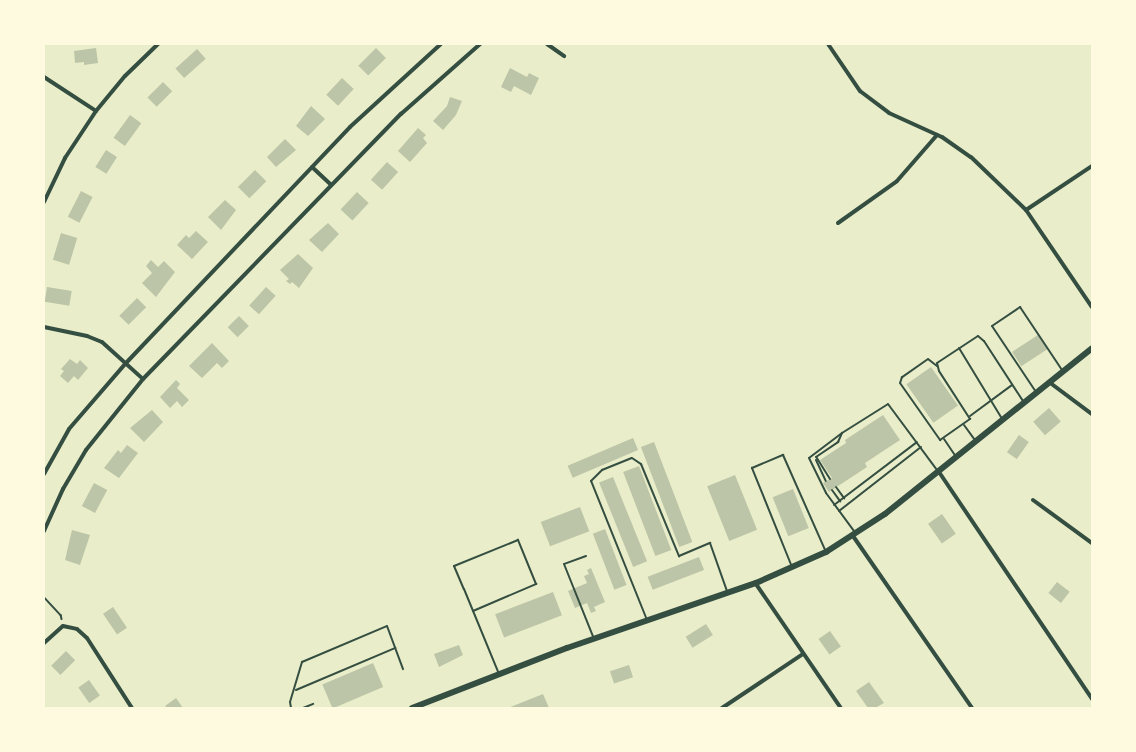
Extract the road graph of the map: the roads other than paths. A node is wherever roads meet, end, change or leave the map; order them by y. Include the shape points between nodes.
1 (158, 44) edge
2 (441, 44) edge
3 (480, 44) edge
4 (547, 44) edge
5 (828, 44) edge
6 (564, 56) dead end
7 (44, 77) edge
8 (96, 111) junction
9 (937, 135) junction
10 (1092, 166) edge
11 (312, 167) junction
12 (331, 185) junction
13 (44, 202) edge
14 (1026, 210) junction
15 (838, 224) dead end
16 (1092, 307) edge
17 (44, 327) edge
18 (960, 348) junction
19 (1092, 348) edge
20 (126, 363) junction
21 (937, 366) junction
22 (1062, 370) junction
23 (143, 379) junction
24 (1048, 382) junction
25 (1012, 385) junction
26 (1036, 392) junction
27 (992, 400) junction
28 (1023, 402) junction
29 (1092, 414) edge
30 (970, 416) junction
31 (1002, 419) junction
32 (964, 425) junction
33 (842, 433) junction
34 (944, 439) junction
35 (976, 441) junction
36 (917, 442) junction
37 (921, 447) junction
38 (957, 457) junction
39 (939, 472) junction
40 (44, 474) edge
41 (828, 480) dead end
42 (836, 487) dead end
43 (832, 490) dead end
44 (844, 498) junction
45 (1034, 500) dead end
46 (840, 501) junction
47 (834, 505) junction
48 (838, 511) junction
49 (44, 531) edge
50 (855, 535) junction
51 (1092, 543) edge
52 (826, 552) junction
53 (585, 556) dead end
54 (792, 568) junction
55 (756, 583) junction
56 (728, 592) junction
57 (473, 611) junction
58 (647, 620) junction
59 (594, 639) junction
60 (44, 644) edge
61 (395, 648) junction
62 (803, 654) junction
63 (403, 669) dead end
64 (499, 674) junction
65 (295, 690) junction
66 (1092, 699) edge
67 (313, 704) dead end
68 (132, 708) edge
69 (291, 708) edge
70 (303, 708) edge
71 (412, 708) edge
72 (722, 708) edge
73 (841, 708) edge
74 (972, 708) edge

1 - 8 street
2 - 11 street via 394,84
3 - 12 street via 400,114
4 - 6 street
5 - 9 street via 860,91 889,112
7 - 8 street
8 - 13 street via 65,158
9 - 14 street via 971,157
9 - 15 street via 897,181
10 - 14 street
11 - 12 street
11 - 20 street
12 - 23 street
14 - 16 street
17 - 20 street via 95,339
18 - 21 lane
18 - 25 lane via 980,337
18 - 27 lane
19 - 22 main road
20 - 23 street
20 - 40 street via 69,429
21 - 30 lane
21 - 34 lane via 928,359 902,377 900,383 934,434
22 - 24 main road
22 - 26 lane via 1020,307 992,326
23 - 49 street via 86,450
24 - 26 main road
24 - 29 street
25 - 27 lane
25 - 28 lane
26 - 28 main road
27 - 30 lane
27 - 31 lane
28 - 31 main road
30 - 32 lane
31 - 35 main road
32 - 34 lane
32 - 35 lane
33 - 36 lane via 888,404
33 - 41 lane via 838,442 816,460
33 - 47 lane via 809,458
34 - 38 lane
35 - 38 main road
36 - 37 lane
36 - 44 lane
37 - 39 lane
37 - 48 lane
38 - 39 main road
39 - 50 main road
39 - 66 street
42 - 44 lane
43 - 46 lane
44 - 46 lane
45 - 51 street
46 - 47 lane
47 - 48 lane
48 - 50 lane
50 - 52 main road
50 - 74 street
52 - 54 main road
52 - 54 lane via 783,455 752,468
53 - 59 lane via 564,564
54 - 55 main road
55 - 56 main road
55 - 62 street
56 - 58 main road
56 - 58 lane via 710,543 679,556 641,464 632,458 602,470 591,481
57 - 57 lane via 454,566 518,540 536,584
57 - 64 lane
58 - 59 main road
59 - 64 main road
60 - 68 street via 63,626 82,633
61 - 63 lane
61 - 65 lane
61 - 65 lane via 387,626 302,662
62 - 72 street
62 - 73 street
64 - 71 main road
65 - 69 lane
67 - 70 lane

